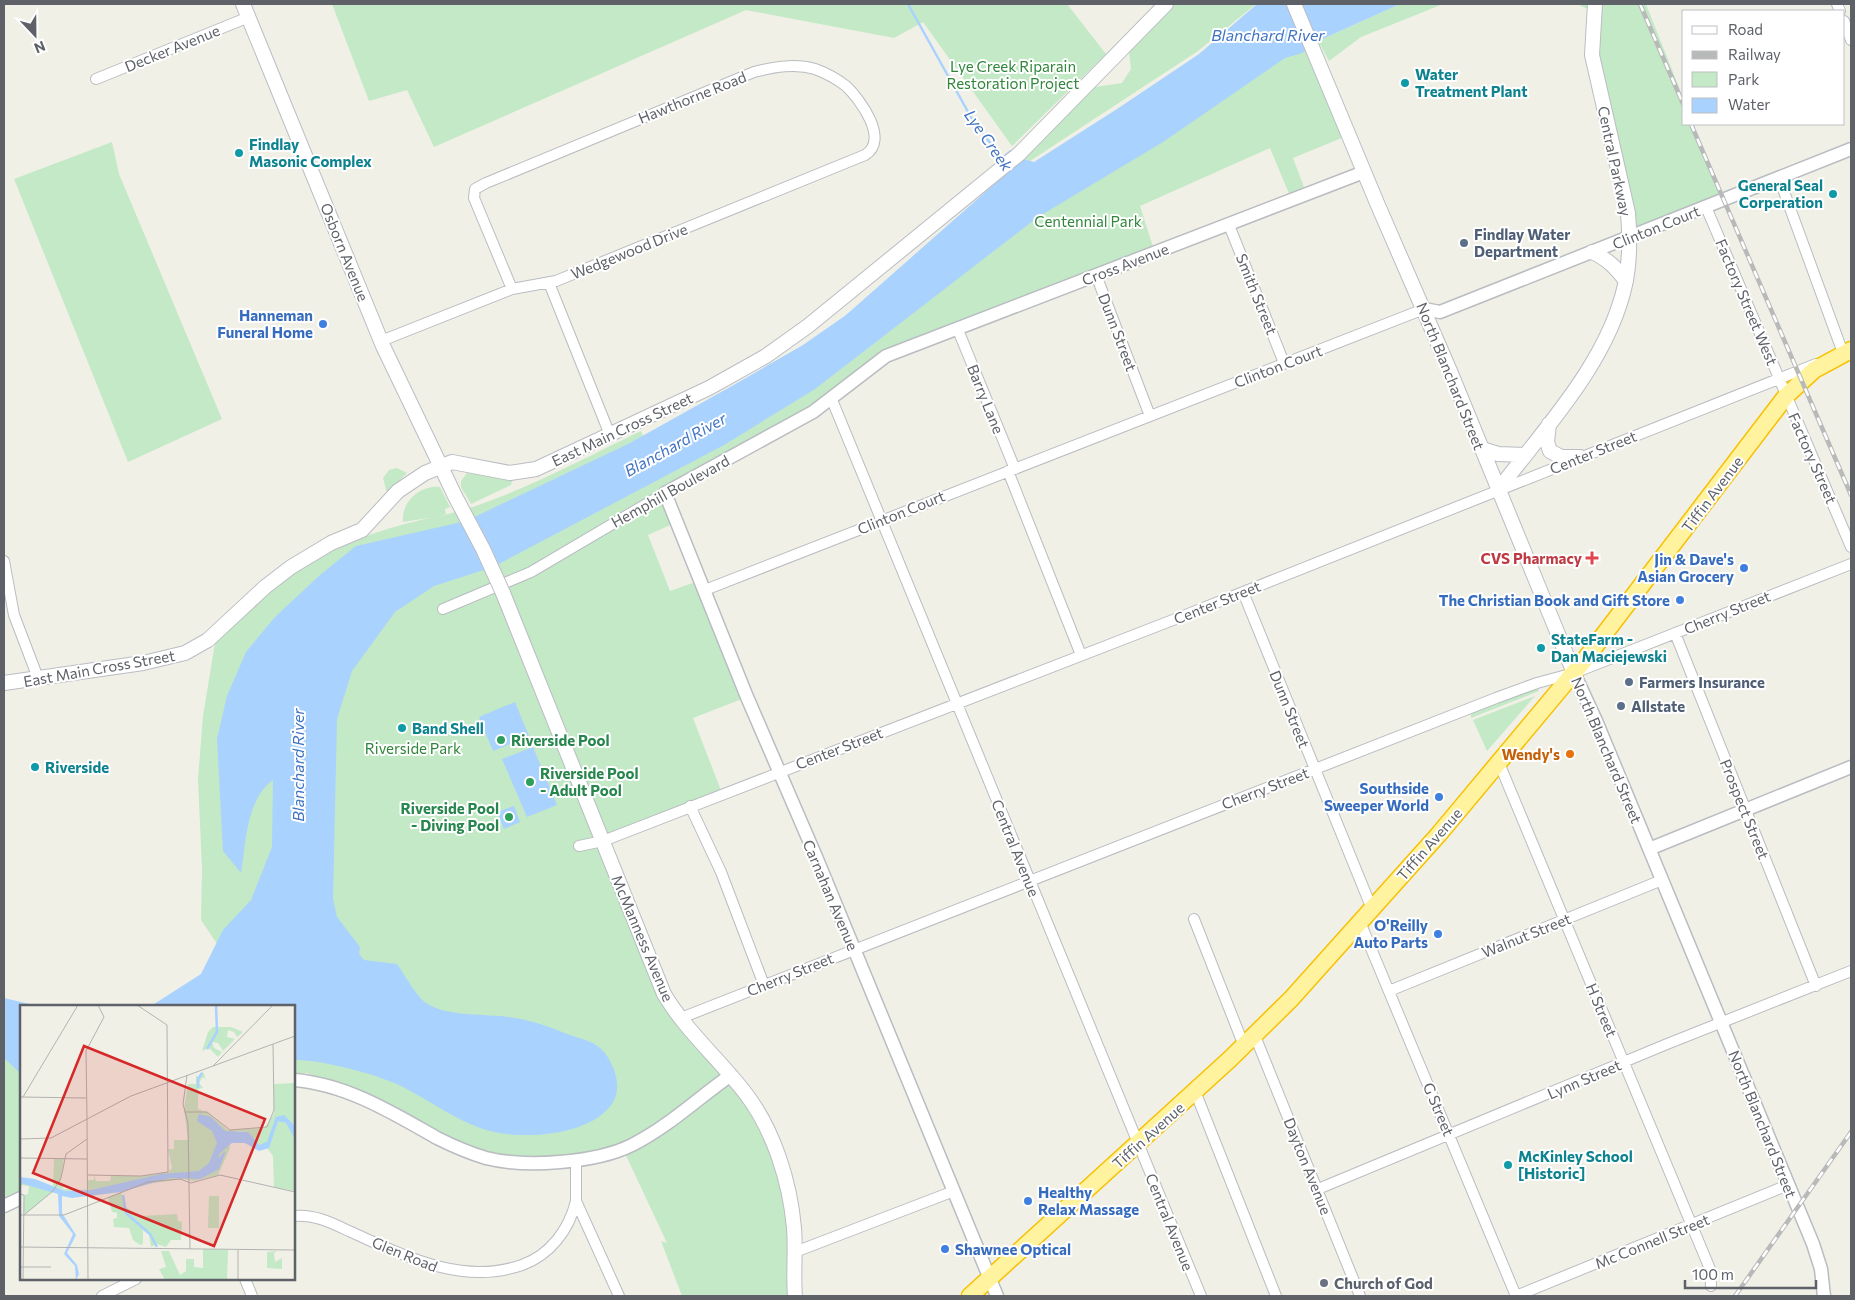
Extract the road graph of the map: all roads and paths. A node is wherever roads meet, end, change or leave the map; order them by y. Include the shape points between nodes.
1 (243, 4) edge
2 (1166, 4) edge
3 (1294, 4) edge
4 (1594, 6) edge
5 (249, 17) junction
6 (1845, 24) edge
7 (1851, 40) edge
8 (96, 79) dead end
9 (873, 149) joint
10 (1851, 149) edge
11 (1364, 172) junction
12 (1780, 178) junction
13 (1706, 207) junction
14 (1230, 225) junction
15 (1630, 237) junction
16 (1592, 252) junction
17 (1096, 276) junction
18 (1626, 281) junction
19 (549, 283) junction
20 (512, 289) junction
21 (1424, 309) junction
22 (958, 330) junction
23 (381, 341) junction
24 (1847, 351) edge
25 (886, 356) joint
26 (1284, 364) junction
27 (1779, 378) junction
28 (1786, 396) junction
29 (832, 400) junction
30 (1150, 416) junction
31 (1549, 423) junction
32 (610, 435) junction
33 (1482, 449) junction
34 (1524, 455) junction
35 (1580, 457) junction
36 (440, 467) junction
37 (1011, 470) junction
38 (1498, 490) junction
39 (665, 493) junction
40 (880, 520) junction
41 (1851, 547) edge
42 (4, 561) edge
43 (1851, 564) edge
44 (705, 590) junction
45 (1243, 592) junction
46 (503, 593) joint
47 (443, 609) dead end
48 (1674, 633) junction
49 (1081, 655) junction
50 (1574, 673) junction
51 (38, 678) junction
52 (4, 683) edge
53 (957, 703) junction
54 (1499, 763) junction
55 (1851, 767) edge
56 (1315, 769) junction
57 (779, 771) junction
58 (690, 806) junction
59 (1745, 809) junction
60 (603, 841) junction
61 (579, 846) dead end
62 (1649, 849) junction
63 (1030, 880) junction
64 (1662, 880) junction
65 (1372, 909) junction
66 (1194, 919) dead end
67 (1563, 920) junction
68 (1360, 922) junction
69 (854, 949) junction
70 (1851, 972) edge
71 (764, 985) junction
72 (1816, 986) junction
73 (1390, 992) junction
74 (681, 1018) junction
75 (1721, 1023) junction
76 (1250, 1041) junction
77 (1623, 1062) junction
78 (731, 1075) junction
79 (295, 1080) edge
80 (1195, 1091) junction
81 (1450, 1135) junction
82 (1138, 1143) junction
83 (576, 1160) junction
84 (1788, 1186) junction
85 (1318, 1190) junction
86 (954, 1191) junction
87 (20, 1198) edge
88 (576, 1201) junction
89 (4, 1206) edge
90 (295, 1216) edge
91 (1691, 1224) junction
92 (795, 1252) junction
93 (989, 1278) junction
94 (135, 1280) edge
95 (245, 1280) edge
96 (1711, 1286) dead end
97 (117, 1292) edge
98 (102, 1296) edge
99 (252, 1296) edge
100 (619, 1296) edge
101 (795, 1296) edge
102 (970, 1296) edge
103 (997, 1296) edge
104 (1201, 1296) edge
105 (1276, 1296) edge
106 (1360, 1296) edge
107 (1516, 1296) edge
108 (1824, 1296) edge

1 - 5 main road, Osborn Avenue
2 - 32 main road, East Main Cross Street via 1019,154 787,342 709,388
3 - 11 main road, North Blanchard Street
4 - 15 main road, Central Parkway via 1592,55 1624,188
5 - 8 street, Decker Avenue
5 - 23 main road, Osborn Avenue
6 - 7 street
9 - 19 street, Wedgewood Drive
9 - 20 street, Hawthorne Road via 874,132 853,93 829,75 793,66 754,72 475,189 474,198
10 - 12 street, Clinton Court
11 - 14 street, Cross Avenue
11 - 21 main road, North Blanchard Street
12 - 13 street, Clinton Court
12 - 24 street
13 - 15 street, Clinton Court
13 - 27 street, Factory Street West
14 - 17 street, Cross Avenue
14 - 26 street, Smith Street
15 - 16 street, Clinton Court
15 - 18 main road, Central Parkway
16 - 18 main road via 1616,267
16 - 21 street, Clinton Court via 1440,312
17 - 22 street, Cross Avenue
17 - 30 street, Dunn Street
18 - 31 main road, Central Parkway via 1616,316 1601,350
19 - 20 street, Wedgewood Drive
19 - 32 street
20 - 23 street, Wedgewood Drive
21 - 26 street, Clinton Court
21 - 33 main road, North Blanchard Street
22 - 25 street, Cross Avenue
22 - 37 street, Barry Lane
23 - 36 main road, Osborn Avenue
24 - 27 street, Center Street
24 - 28 highway, Tiffin Avenue via 1814,370
25 - 29 street, Hemphill Boulevard
26 - 30 street, Clinton Court
27 - 28 street, Factory Street West
27 - 35 street, Center Street
28 - 41 street, Factory Street
28 - 50 highway, Tiffin Avenue
29 - 39 street, Hemphill Boulevard
29 - 40 street, Central Avenue
30 - 37 street, Clinton Court
31 - 34 main road, Central Parkway
31 - 35 main road via 1547,442 1550,451 1561,457
32 - 36 main road, East Main Cross Street via 518,474 458,462
33 - 34 main road via 1498,454
33 - 38 main road, North Blanchard Street
34 - 38 main road, Central Parkway
35 - 38 street, Center Street
36 - 46 main road, Osborn Avenue, bridge
36 - 51 main road, East Main Cross Street via 407,483 362,530 330,543 275,578 197,648 162,659
37 - 40 street, Clinton Court
37 - 49 street, Barry Lane
38 - 45 street, Center Street
38 - 50 main road, North Blanchard Street
39 - 44 street, Carnahan Avenue
39 - 47 street, Hemphill Boulevard via 531,572
40 - 44 street, Clinton Court
40 - 53 street, Central Avenue
42 - 51 street via 14,615
43 - 48 street, Cherry Street
44 - 57 street, Carnahan Avenue
45 - 49 street, Center Street
45 - 56 street, Dunn Street
46 - 60 main road, McManness Avenue
48 - 50 street, Cherry Street
48 - 59 street, Prospect Street
49 - 53 street, Center Street
50 - 54 highway, Tiffin Avenue
50 - 56 street, Cherry Street via 1496,698
50 - 62 street, North Blanchard Street
51 - 52 main road, East Main Cross Street
53 - 57 street, Center Street
53 - 63 street, Central Avenue
54 - 65 highway, Tiffin Avenue
54 - 67 street, H Street
55 - 59 street
56 - 63 street, Cherry Street
56 - 65 street, Dunn Street
57 - 58 street, Center Street
57 - 69 street, Carnahan Avenue
58 - 60 street, Center Street
58 - 71 street via 721,872
59 - 62 street
59 - 72 street, Prospect Street
60 - 61 street, Center Street
60 - 74 main road, McManness Avenue via 664,994
62 - 64 street, North Blanchard Street
63 - 69 street, Cherry Street
63 - 82 street, Central Avenue
64 - 67 street, Walnut Street
64 - 75 street, North Blanchard Street
65 - 68 highway, Tiffin Avenue
66 - 76 street, Dayton Avenue
67 - 73 street, Walnut Street
67 - 77 street, H Street
68 - 73 street, G Street
68 - 76 highway, Tiffin Avenue
69 - 71 street, Cherry Street
69 - 86 street, Carnahan Avenue
70 - 72 street, Lynn Street
71 - 74 street, Cherry Street
72 - 75 street, Lynn Street
73 - 81 street, G Street
74 - 78 main road, McManness Avenue
75 - 77 street, Lynn Street
75 - 84 street, North Blanchard Street
76 - 80 highway, Tiffin Avenue
76 - 85 street, Dayton Avenue
77 - 81 street, Lynn Street
77 - 91 street, H Street
78 - 83 street via 632,1145
78 - 92 main road, McManness Avenue via 756,1110 779,1158 792,1209
79 - 83 street via 370,1101 455,1148 486,1158 506,1162
80 - 82 highway, Tiffin Avenue
80 - 105 street
81 - 85 street, Lynn Street
81 - 107 street, G Street
82 - 93 highway, Tiffin Avenue
82 - 104 street, Central Avenue
83 - 88 street
84 - 91 street, Mc Connell Street
84 - 108 street, North Blanchard Street via 1821,1269
85 - 106 street, Dayton Avenue
86 - 92 street
86 - 93 street, Carnahan Avenue
87 - 89 street
88 - 90 street, Glen Road via 566,1227 546,1253 516,1267 477,1272 432,1266 316,1217
88 - 100 street
91 - 96 street, H Street via 1710,1269
91 - 107 street, Mc Connell Street
92 - 101 main road, McManness Avenue
93 - 102 highway, Tiffin Avenue
93 - 103 street, Carnahan Avenue
94 - 97 street
95 - 99 street
97 - 98 street

